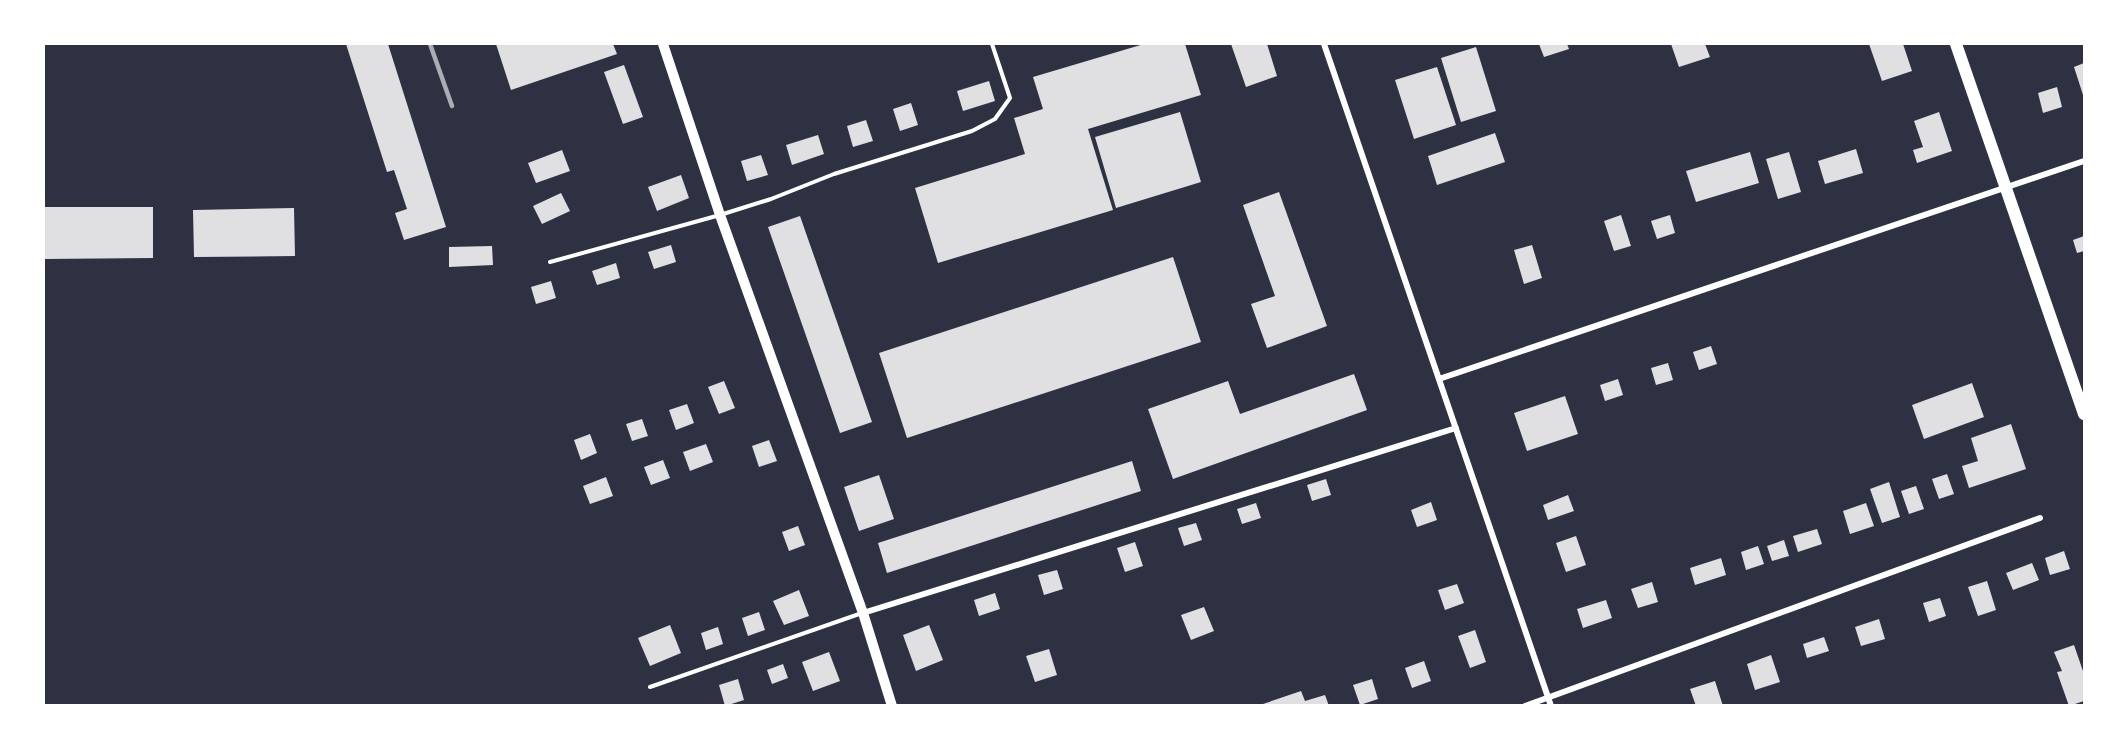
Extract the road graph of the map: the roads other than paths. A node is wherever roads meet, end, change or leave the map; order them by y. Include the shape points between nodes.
1 (663, 44) edge
2 (992, 44) edge
3 (1324, 44) edge
4 (1956, 44) edge
5 (2085, 161) edge
6 (2006, 187) junction
7 (720, 215) junction
8 (550, 262) dead end
9 (1439, 379) junction
10 (2085, 414) edge
11 (1456, 428) junction
12 (2040, 518) dead end
13 (862, 613) junction
14 (650, 687) dead end
15 (1548, 698) junction
16 (892, 705) edge
17 (1525, 705) edge
18 (1551, 705) edge

1 - 7 street
2 - 7 lane via 1010,98 995,119 972,131
3 - 9 street
4 - 6 main road
5 - 6 street
6 - 9 street
6 - 10 main road
7 - 8 lane
7 - 13 street
9 - 11 street
11 - 13 street
11 - 15 street
12 - 15 street
13 - 14 lane
13 - 16 street
15 - 17 street
15 - 18 street

